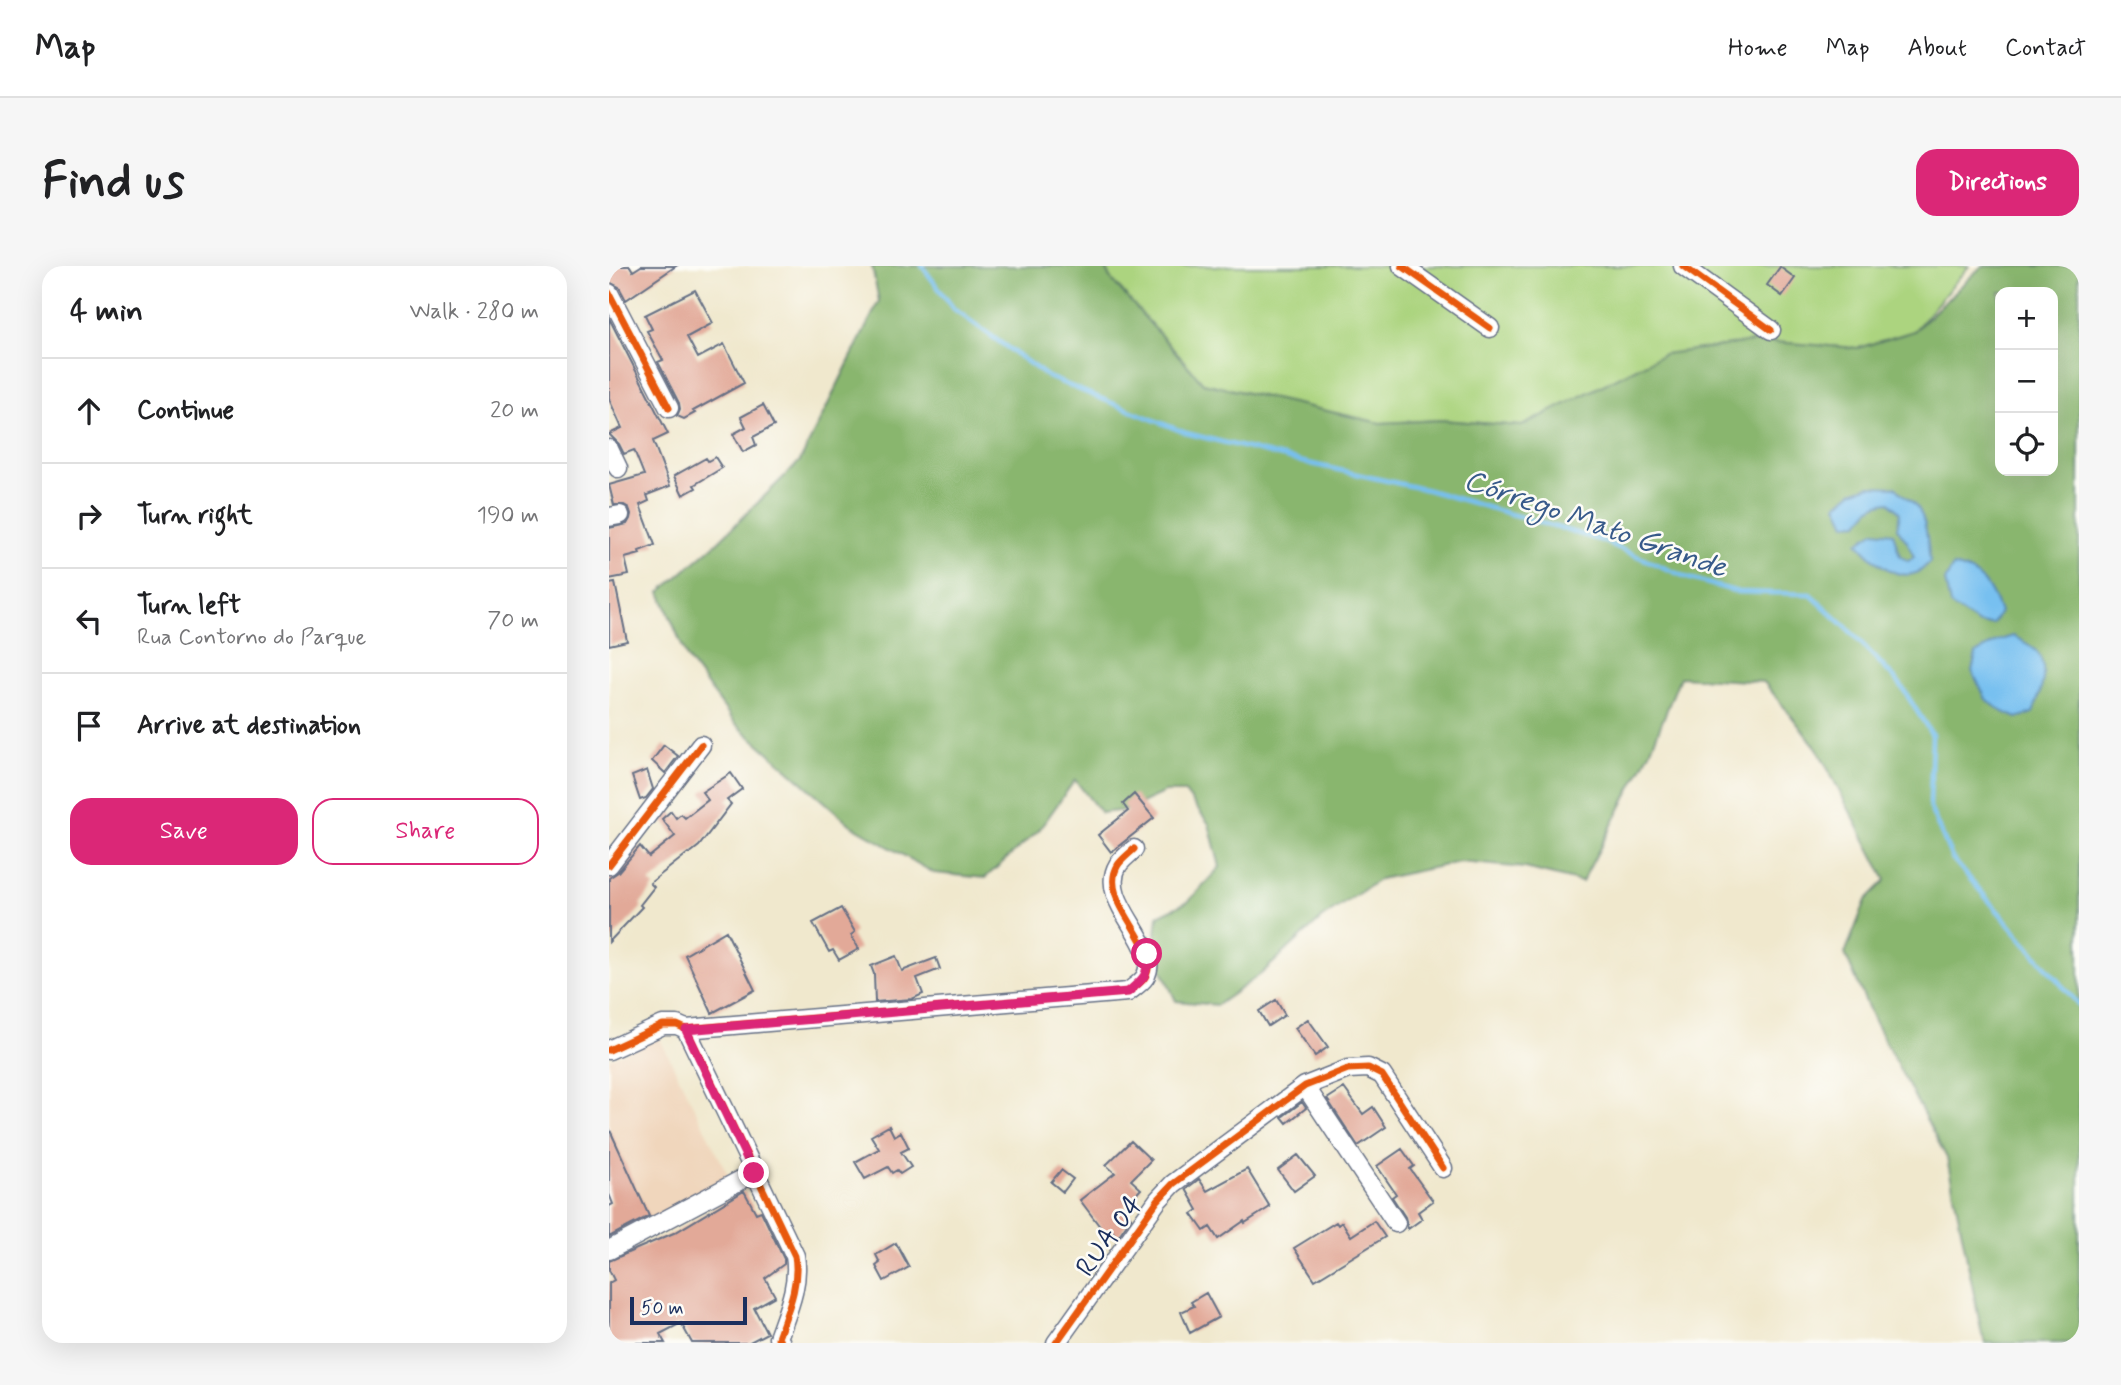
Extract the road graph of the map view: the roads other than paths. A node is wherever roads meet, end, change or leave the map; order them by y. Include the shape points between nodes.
1 (1402, 266) edge
2 (1683, 266) edge
3 (609, 293) edge
4 (1490, 328) dead end
5 (1771, 330) dead end
6 (669, 408) dead end
7 (609, 449) edge
8 (618, 468) dead end
9 (701, 746) dead end
10 (1134, 849) dead end
11 (609, 865) edge
12 (686, 1030) junction
13 (609, 1051) edge
14 (1305, 1086) junction
15 (1443, 1168) dead end
16 (754, 1173) junction
17 (1396, 1223) dead end
18 (609, 1250) edge
19 (776, 1341) edge
20 (1056, 1343) edge

1 - 4 street
2 - 5 street
3 - 6 street
7 - 8 street
9 - 11 street
10 - 12 street via 1118,864 1114,880 1118,901 1147,954 1148,970 1128,992
12 - 13 street via 663,1024
12 - 16 street
14 - 15 street, RUA 04 via 1348,1069 1368,1068 1382,1075
14 - 17 street
14 - 20 street, RUA 04 via 1173,1184
16 - 18 street
16 - 19 street via 795,1256 797,1270

